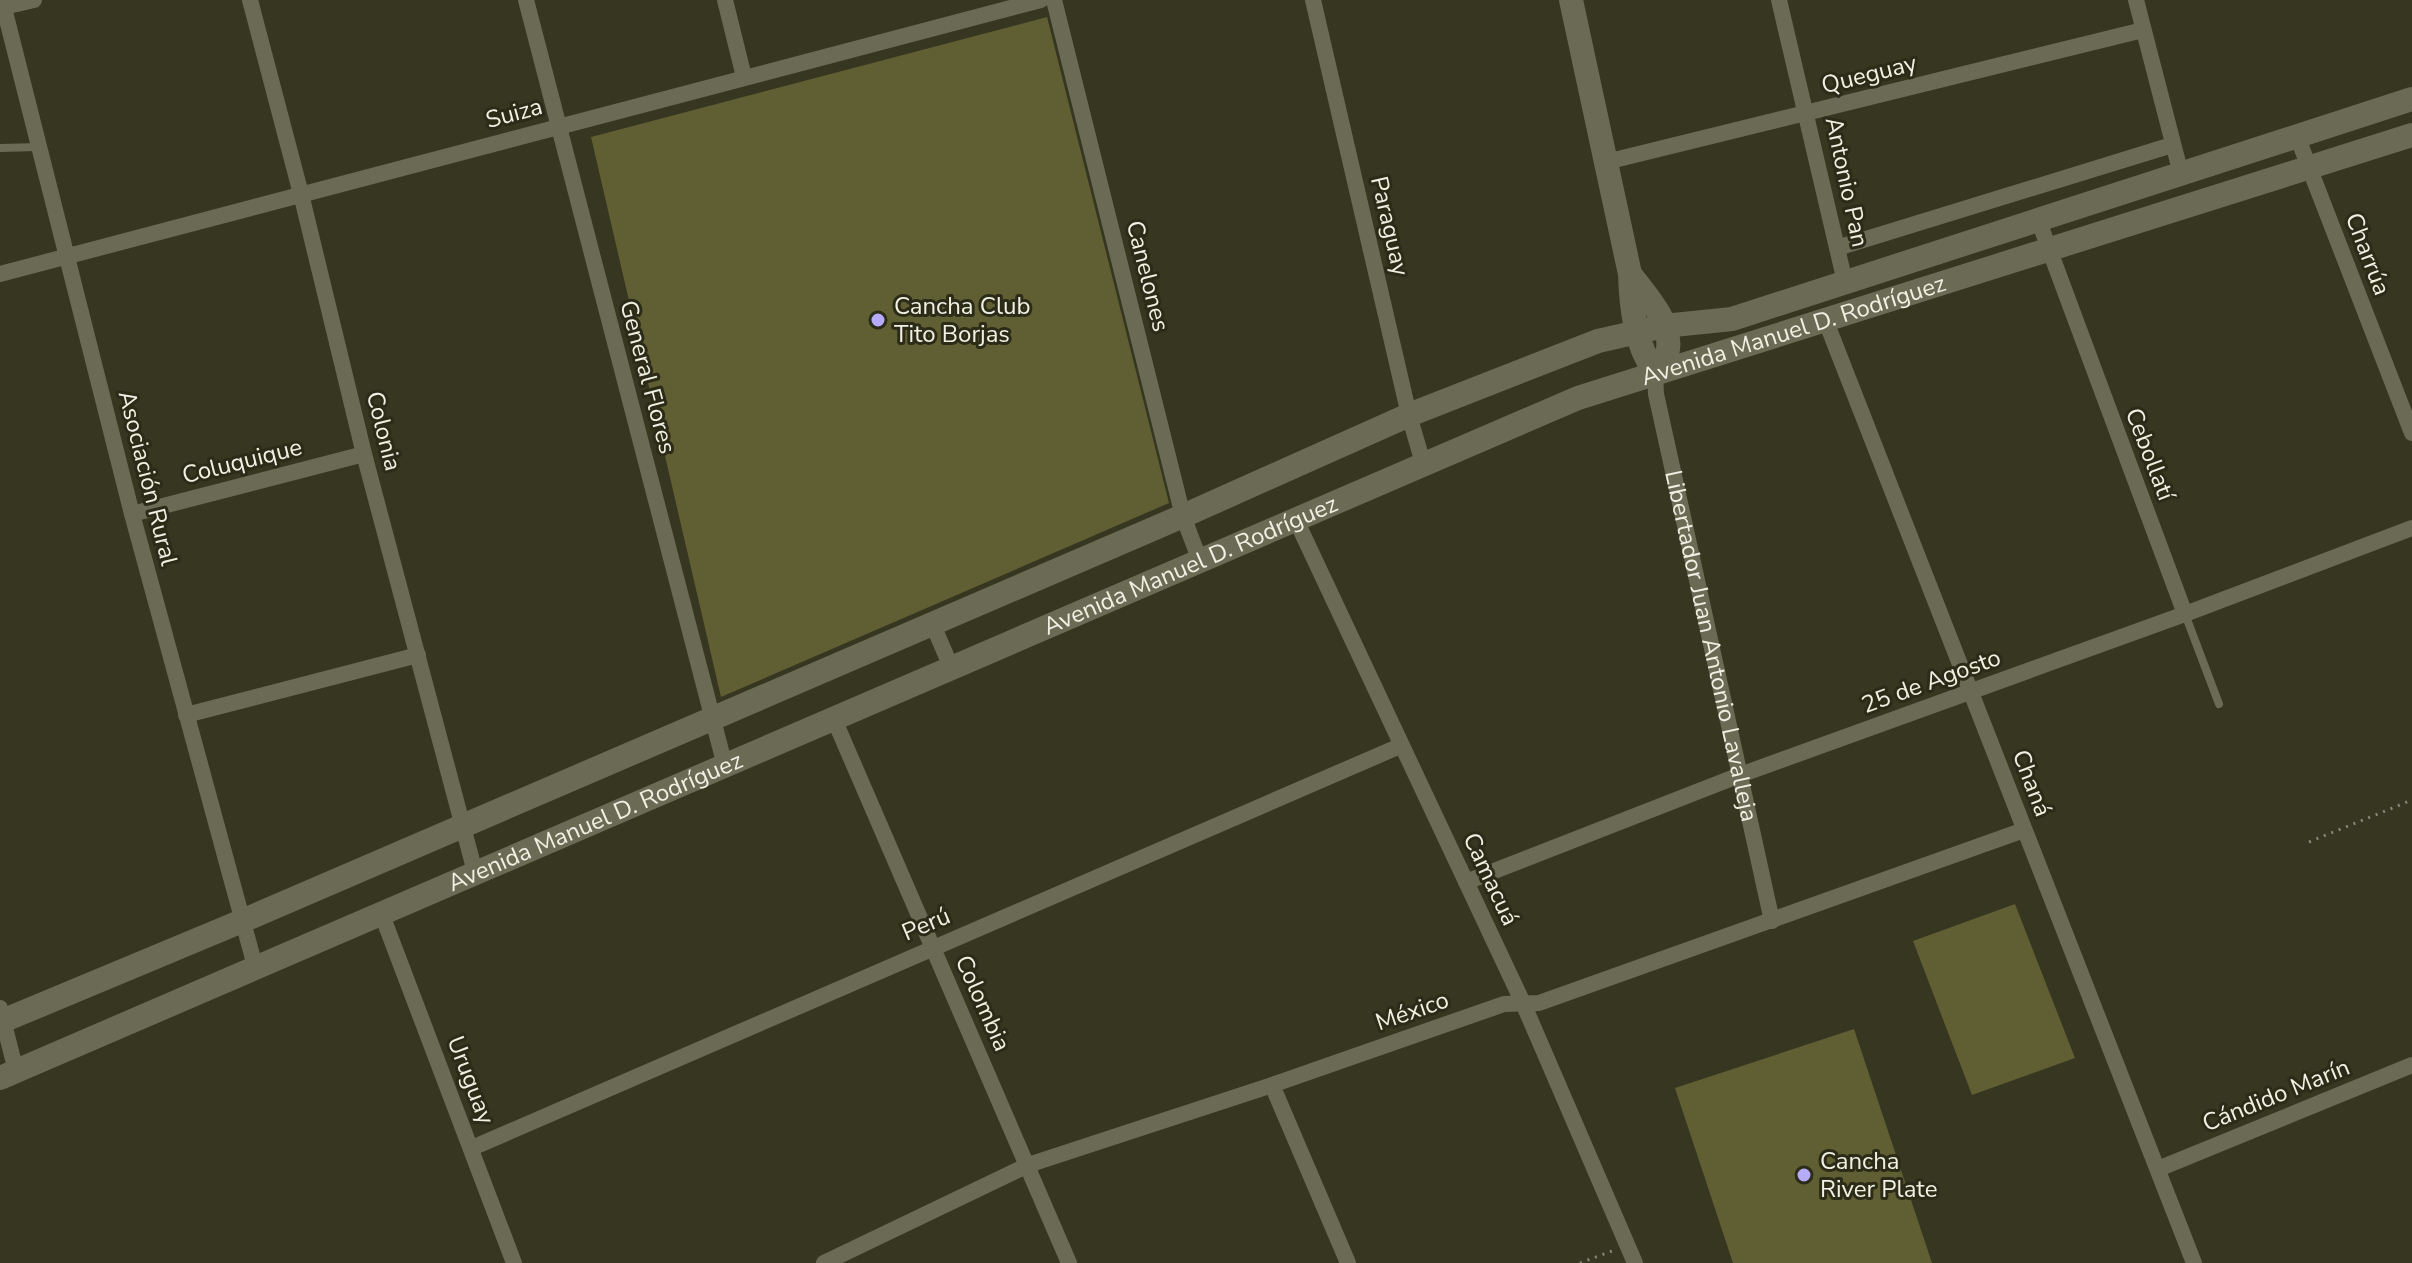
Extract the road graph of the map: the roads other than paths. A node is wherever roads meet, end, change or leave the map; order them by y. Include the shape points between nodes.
1 (34, 0) edge
2 (250, 0) edge
3 (526, 0) edge
4 (725, 0) edge
5 (1041, 0) edge
6 (1054, 0) edge
7 (1313, 0) edge
8 (1571, 0) edge
9 (1779, 0) edge
10 (2136, 0) edge
11 (3, 4) edge
12 (2143, 30) junction
13 (744, 77) junction
14 (2412, 99) edge
15 (1807, 114) junction
16 (557, 126) junction
17 (2412, 135) edge
18 (2297, 136) junction
19 (2172, 145) junction
20 (40, 147) junction
21 (0, 148) edge
22 (1606, 162) junction
23 (2309, 168) junction
24 (2181, 174) junction
25 (301, 194) junction
26 (2038, 219) junction
27 (1837, 248) junction
28 (2048, 250) junction
29 (68, 256) junction
30 (0, 274) edge
31 (1630, 274) junction
32 (1845, 282) junction
33 (1825, 319) junction
34 (1664, 326) junction
35 (1637, 332) junction
36 (1655, 372) junction
37 (1409, 415) junction
38 (2412, 433) edge
39 (364, 454) junction
40 (1423, 463) junction
41 (132, 514) junction
42 (1183, 516) junction
43 (1296, 520) junction
44 (2412, 528) edge
45 (1200, 561) junction
46 (2185, 614) junction
47 (932, 623) junction
48 (418, 655) junction
49 (952, 669) junction
50 (1972, 692) junction
51 (2219, 704) dead end
52 (186, 715) junction
53 (713, 718) junction
54 (834, 719) junction
55 (1400, 746) junction
56 (725, 766) junction
57 (1740, 775) junction
58 (462, 826) junction
59 (2024, 830) junction
60 (475, 872) junction
61 (1466, 882) junction
62 (382, 915) junction
63 (242, 921) junction
64 (1772, 921) junction
65 (931, 947) junction
66 (255, 966) junction
67 (1523, 1003) junction
68 (1, 1017) edge
69 (2412, 1065) edge
70 (8, 1075) edge
71 (1272, 1085) junction
72 (472, 1148) junction
73 (1028, 1165) junction
74 (2158, 1169) junction
75 (514, 1263) edge
76 (824, 1263) edge
77 (1069, 1263) edge
78 (1348, 1263) edge
79 (1635, 1263) edge
80 (2194, 1263) edge

1 - 11 street
2 - 25 street, Colonia
3 - 16 street, General Flores
4 - 13 street
5 - 13 street, Suiza
6 - 42 street, Canelones
7 - 37 street, Paraguay
8 - 22 street, Libertador Juan Antonio Lavalleja
9 - 15 street, Antonio Pan
10 - 12 street
11 - 20 street, Asociación Rural
12 - 15 street, Queguay
12 - 19 street
13 - 16 street, Suiza
14 - 18 street, Avenida Manuel D. Rodríguez
15 - 22 street, Queguay
15 - 27 street, Antonio Pan
16 - 25 street, Suiza
16 - 53 street, General Flores
17 - 23 street, Avenida Manuel D. Rodríguez
18 - 23 street, Charrúa
18 - 24 street, Avenida Manuel D. Rodríguez
19 - 24 street
19 - 27 street
20 - 21 lane
20 - 29 street, Asociación Rural
22 - 31 street, Libertador Juan Antonio Lavalleja
23 - 28 street, Avenida Manuel D. Rodríguez
23 - 38 street, Charrúa
24 - 26 street, Avenida Manuel D. Rodríguez
25 - 29 street, Suiza
25 - 39 street, Colonia
26 - 28 street, Cebollatí
26 - 32 street, Avenida Manuel D. Rodríguez
27 - 32 street, Antonio Pan
28 - 33 street, Avenida Manuel D. Rodríguez
28 - 46 street, Cebollatí
29 - 30 street, Suiza
29 - 41 street, Asociación Rural
31 - 34 street, Libertador Juan Antonio Lavalleja
31 - 35 street, Libertador Juan Antonio Lavalleja
32 - 34 street, Avenida Manuel D. Rodríguez via 1732,319
33 - 36 street, Avenida Manuel D. Rodríguez
33 - 50 street, Chaná
34 - 35 street, Avenida Manuel D. Rodríguez
34 - 36 street, Libertador Juan Antonio Lavalleja via 1668,349
35 - 36 street, Libertador Juan Antonio Lavalleja
35 - 37 street, Avenida Manuel D. Rodríguez via 1598,341
36 - 40 street, Avenida Manuel D. Rodríguez
36 - 57 street, Libertador Juan Antonio Lavalleja
37 - 40 street, Paraguay
37 - 42 street, Avenida Manuel D. Rodríguez
39 - 41 street, Coluquique
39 - 48 street, Colonia
40 - 43 street, Avenida Manuel D. Rodríguez
41 - 52 street, Asociación Rural
42 - 45 street, Canelones
42 - 47 street, Avenida Manuel D. Rodríguez
43 - 45 street, Avenida Manuel D. Rodríguez
43 - 55 street, Camacuá
44 - 46 street, 25 de Agosto
45 - 49 street, Avenida Manuel D. Rodríguez
46 - 50 street, 25 de Agosto
46 - 51 lane, Cebollatí
47 - 49 street
47 - 53 street, Avenida Manuel D. Rodríguez
48 - 52 street
48 - 58 street, Colonia
49 - 54 street, Avenida Manuel D. Rodríguez
50 - 57 street, 25 de Agosto
50 - 59 street, Chaná
52 - 63 street, Asociación Rural
53 - 56 street, General Flores
53 - 58 street, Avenida Manuel D. Rodríguez
54 - 56 street, Avenida Manuel D. Rodríguez
54 - 65 street, Colombia
55 - 61 street, Camacuá
55 - 65 street, Perú
56 - 60 street, Avenida Manuel D. Rodríguez
57 - 61 street, 25 de Agosto
57 - 64 street, Libertador Juan Antonio Lavalleja
58 - 60 street, Colonia
58 - 63 street, Avenida Manuel D. Rodríguez
59 - 64 street, México
59 - 74 street, Chaná
60 - 62 street, Avenida Manuel D. Rodríguez
61 - 67 street, Camacuá
62 - 66 street, Avenida Manuel D. Rodríguez
62 - 72 street, Uruguay
63 - 66 street, Asociación Rural
63 - 68 street, Avenida Manuel D. Rodríguez
64 - 67 street, México via 1539,1003
65 - 72 street, Perú
65 - 73 street, Colombia
66 - 70 street, Avenida Manuel D. Rodríguez
67 - 71 street, México via 1504,1004
67 - 79 street, Camacuá
68 - 70 street
69 - 74 street, Cándido Marín
71 - 73 street, México
71 - 78 street
72 - 75 street, Uruguay
73 - 76 street, México
73 - 77 street, Colombia
74 - 80 street, Chaná

